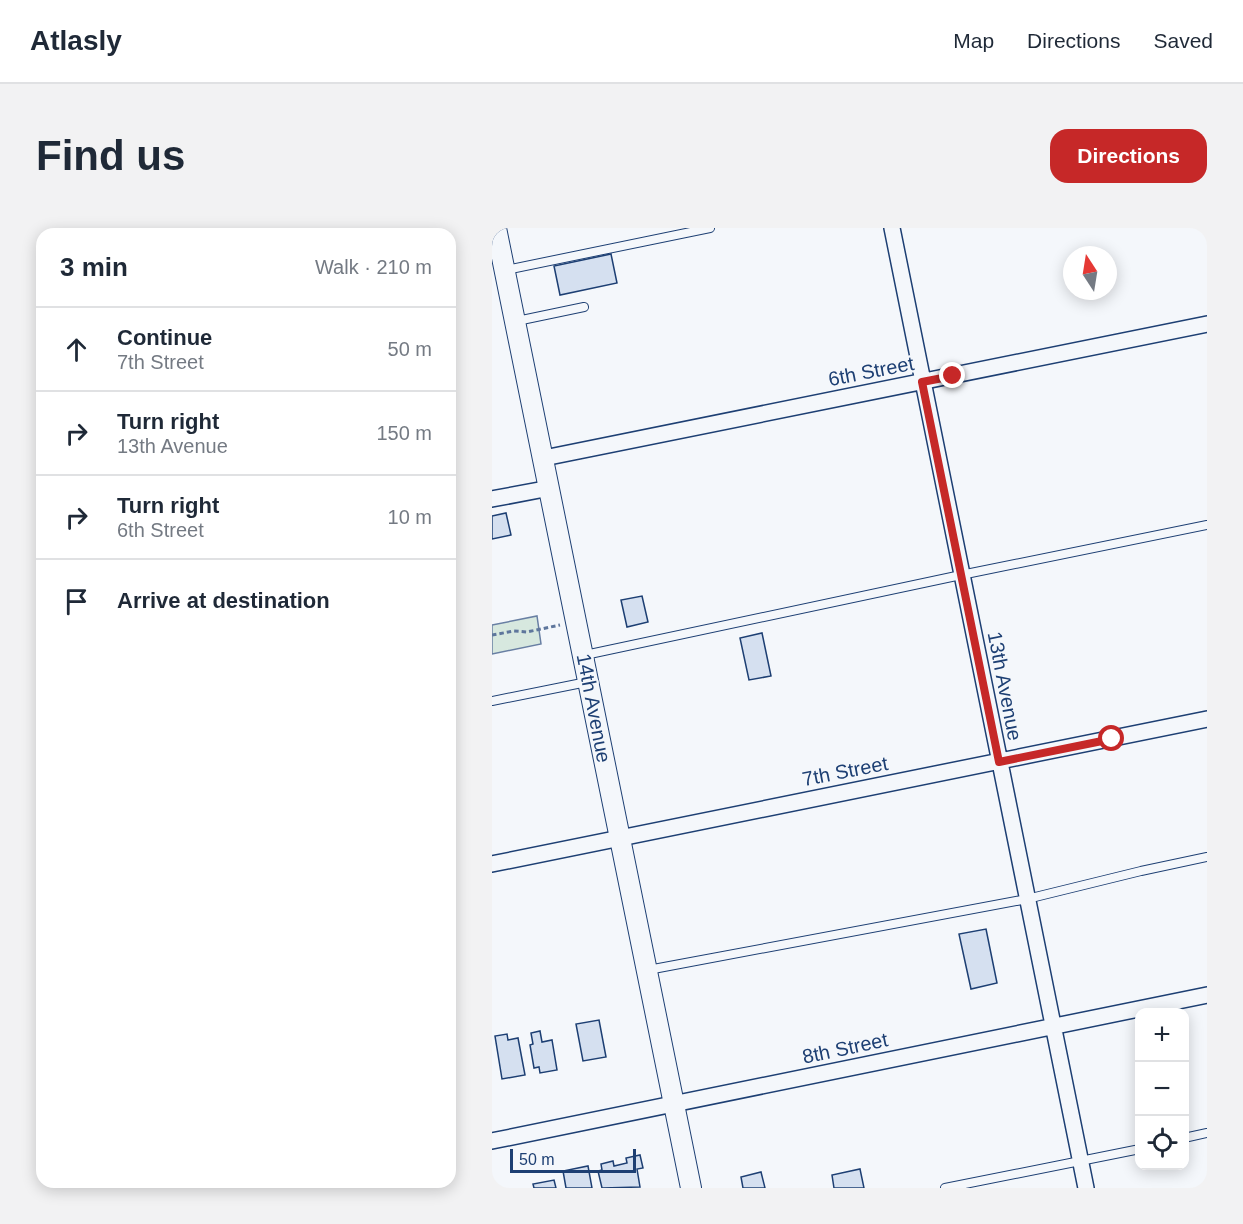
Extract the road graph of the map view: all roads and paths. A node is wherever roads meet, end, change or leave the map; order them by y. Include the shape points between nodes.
1 (496, 228) edge
2 (710, 228) edge
3 (892, 228) edge
4 (505, 270) junction
5 (584, 307) dead end
6 (515, 322) junction
7 (1207, 324) edge
8 (922, 382) junction
9 (544, 458) junction
10 (550, 488) junction
11 (492, 499) edge
12 (1207, 525) edge
13 (961, 574) junction
14 (576, 621) junction
15 (492, 635) edge
16 (583, 655) junction
17 (588, 682) junction
18 (492, 701) edge
19 (1207, 719) edge
20 (999, 762) junction
21 (620, 838) junction
22 (1207, 857) edge
23 (492, 864) edge
24 (1027, 899) junction
25 (647, 970) junction
26 (1207, 995) edge
27 (1053, 1026) junction
28 (674, 1104) junction
29 (1207, 1133) edge
30 (1189, 1137) edge
31 (492, 1141) edge
32 (1135, 1150) edge
33 (1081, 1162) junction
34 (991, 1184) edge
35 (691, 1188) edge
36 (945, 1188) edge
37 (1086, 1188) edge

1 - 4 street, 14th Avenue
2 - 4 lane
3 - 8 street, 13th Avenue
4 - 6 street, 14th Avenue
5 - 6 lane
6 - 9 street, 14th Avenue
7 - 8 street, 6th Street
8 - 9 street, 6th Street
8 - 13 street, 13th Avenue
9 - 10 street, 14th Avenue
10 - 11 street
10 - 14 street, 14th Avenue
12 - 13 lane
13 - 16 lane
13 - 20 street, 13th Avenue
14 - 15 path
14 - 16 street, 14th Avenue
16 - 17 street, 14th Avenue
17 - 18 lane
17 - 21 street, 14th Avenue
19 - 20 street, 7th Street
20 - 21 street, 7th Street
20 - 24 street, 13th Avenue
21 - 23 street, 7th Street
21 - 25 street, 14th Avenue
22 - 24 lane
24 - 25 lane
24 - 27 street, 13th Avenue
25 - 28 street, 14th Avenue
26 - 27 street, 8th Street
27 - 28 street, 8th Street
27 - 33 street, 13th Avenue
28 - 31 street, 8th Street
28 - 35 street, 14th Avenue
29 - 30 lane
32 - 33 lane
33 - 34 lane
33 - 37 street, 13th Avenue
34 - 36 lane

